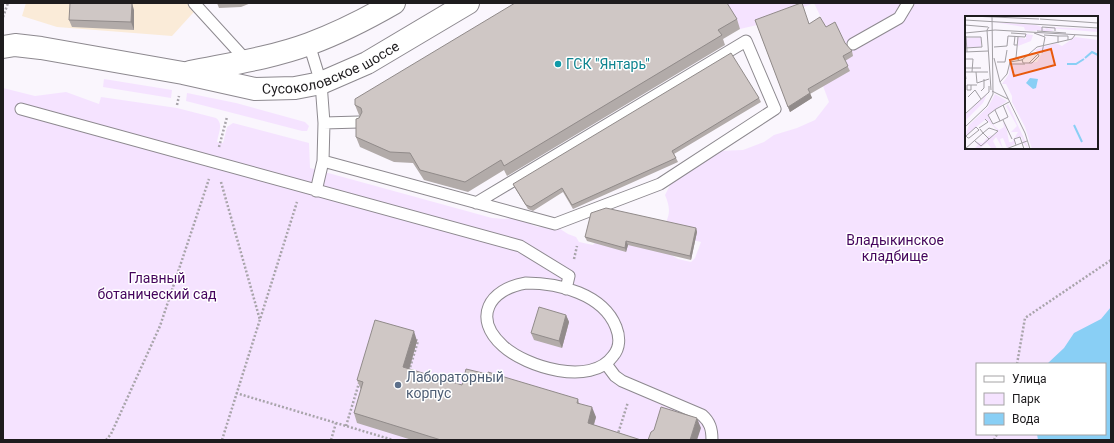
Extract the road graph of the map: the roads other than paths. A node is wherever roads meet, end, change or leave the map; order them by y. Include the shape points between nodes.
1 (194, 3) edge
2 (394, 3) edge
3 (468, 3) edge
4 (908, 3) edge
5 (309, 44) junction
6 (853, 44) dead end
7 (3, 47) edge
8 (246, 60) junction
9 (181, 82) junction
10 (321, 84) junction
11 (22, 109) dead end
12 (359, 122) edge
13 (324, 123) junction
14 (323, 161) junction
15 (316, 191) junction
16 (476, 203) junction
17 (566, 289) junction
18 (606, 364) junction
19 (712, 440) edge

1 - 8 lane
2 - 5 street, Сусоколовское шоссе
3 - 10 street, Сусоколовское шоссе via 367,64
4 - 6 lane via 899,18
5 - 8 street, Сусоколовское шоссе
5 - 10 lane
7 - 9 street, Сусоколовское шоссе via 15,45 41,48
8 - 9 street, Сусоколовское шоссе
9 - 10 street, Сусоколовское шоссе via 255,89 295,88
10 - 13 lane
11 - 15 lane
12 - 13 lane
13 - 14 lane
14 - 15 lane
14 - 16 lane
15 - 17 lane via 520,246 569,276
16 - 16 lane via 556,224 660,184 775,109 746,41
17 - 18 lane via 597,303 613,320 619,344 614,356
17 - 18 lane via 547,284 526,283 501,291 488,309 491,331 511,352 545,367 582,372
18 - 19 lane via 618,379 702,415 710,424

